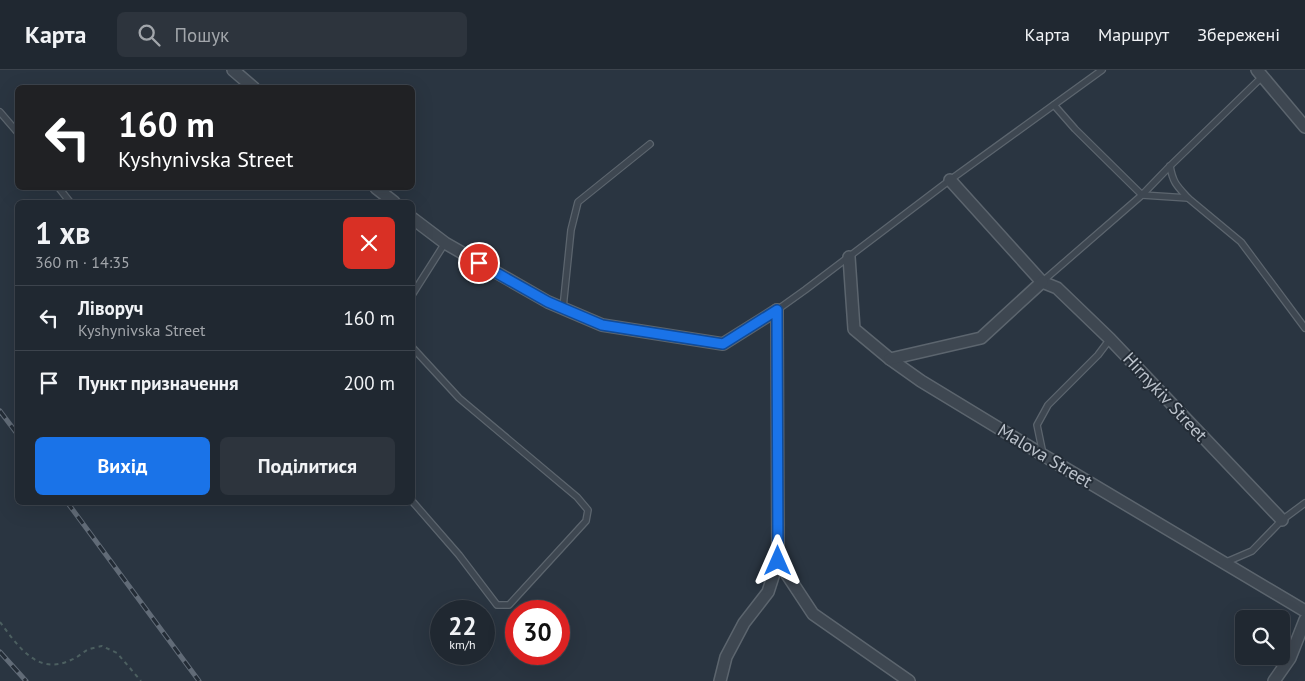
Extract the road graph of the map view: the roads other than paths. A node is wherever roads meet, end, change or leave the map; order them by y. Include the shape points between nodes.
1 (233, 70) edge
2 (1102, 70) edge
3 (1260, 73) edge
4 (250, 85) edge
5 (1054, 105) junction
6 (0, 112) edge
7 (1305, 127) edge
8 (15, 130) edge
9 (650, 144) dead end
10 (1170, 166) junction
11 (950, 180) junction
12 (61, 190) edge
13 (379, 190) edge
14 (1142, 195) junction
15 (1188, 198) junction
16 (68, 200) edge
17 (391, 200) edge
18 (415, 220) edge
19 (445, 243) junction
20 (849, 257) junction
21 (1042, 282) junction
22 (415, 290) edge
23 (563, 308) junction
24 (777, 310) junction
25 (1305, 328) edge
26 (1110, 339) junction
27 (415, 350) edge
28 (890, 359) junction
29 (1043, 456) junction
30 (1305, 502) edge
31 (415, 504) edge
32 (1282, 520) junction
33 (778, 561) junction
34 (1224, 563) junction
35 (1305, 611) edge
36 (1305, 620) edge
37 (720, 681) edge
38 (909, 681) edge
39 (1274, 681) edge

1 - 4 street
2 - 5 lane
3 - 7 street
3 - 10 lane
5 - 11 lane
5 - 14 lane
6 - 8 lane
9 - 23 lane via 578,202 571,230
10 - 14 lane
10 - 15 lane via 1172,178
11 - 20 lane
11 - 21 street, Hirnykiv Street
12 - 16 lane
13 - 17 street
14 - 15 lane
14 - 21 lane
15 - 25 lane via 1241,242
18 - 19 street
19 - 22 lane
19 - 23 street
20 - 24 lane
20 - 28 street, Malova Street via 854,329
21 - 26 street, Hirnykiv Street via 1057,288
21 - 28 street via 982,338
23 - 24 street via 602,325 723,344
24 - 33 street
26 - 29 lane via 1048,405 1038,425
26 - 32 street, Hirnykiv Street
27 - 31 lane via 459,398 577,497 588,510 586,521 509,605 497,605
28 - 29 street, Malova Street
29 - 34 street, Malova Street
30 - 32 lane
32 - 34 lane via 1252,551
33 - 37 street via 768,592 744,623 726,657
33 - 38 street via 813,614
34 - 35 street, Malova Street
36 - 39 street via 1290,658

